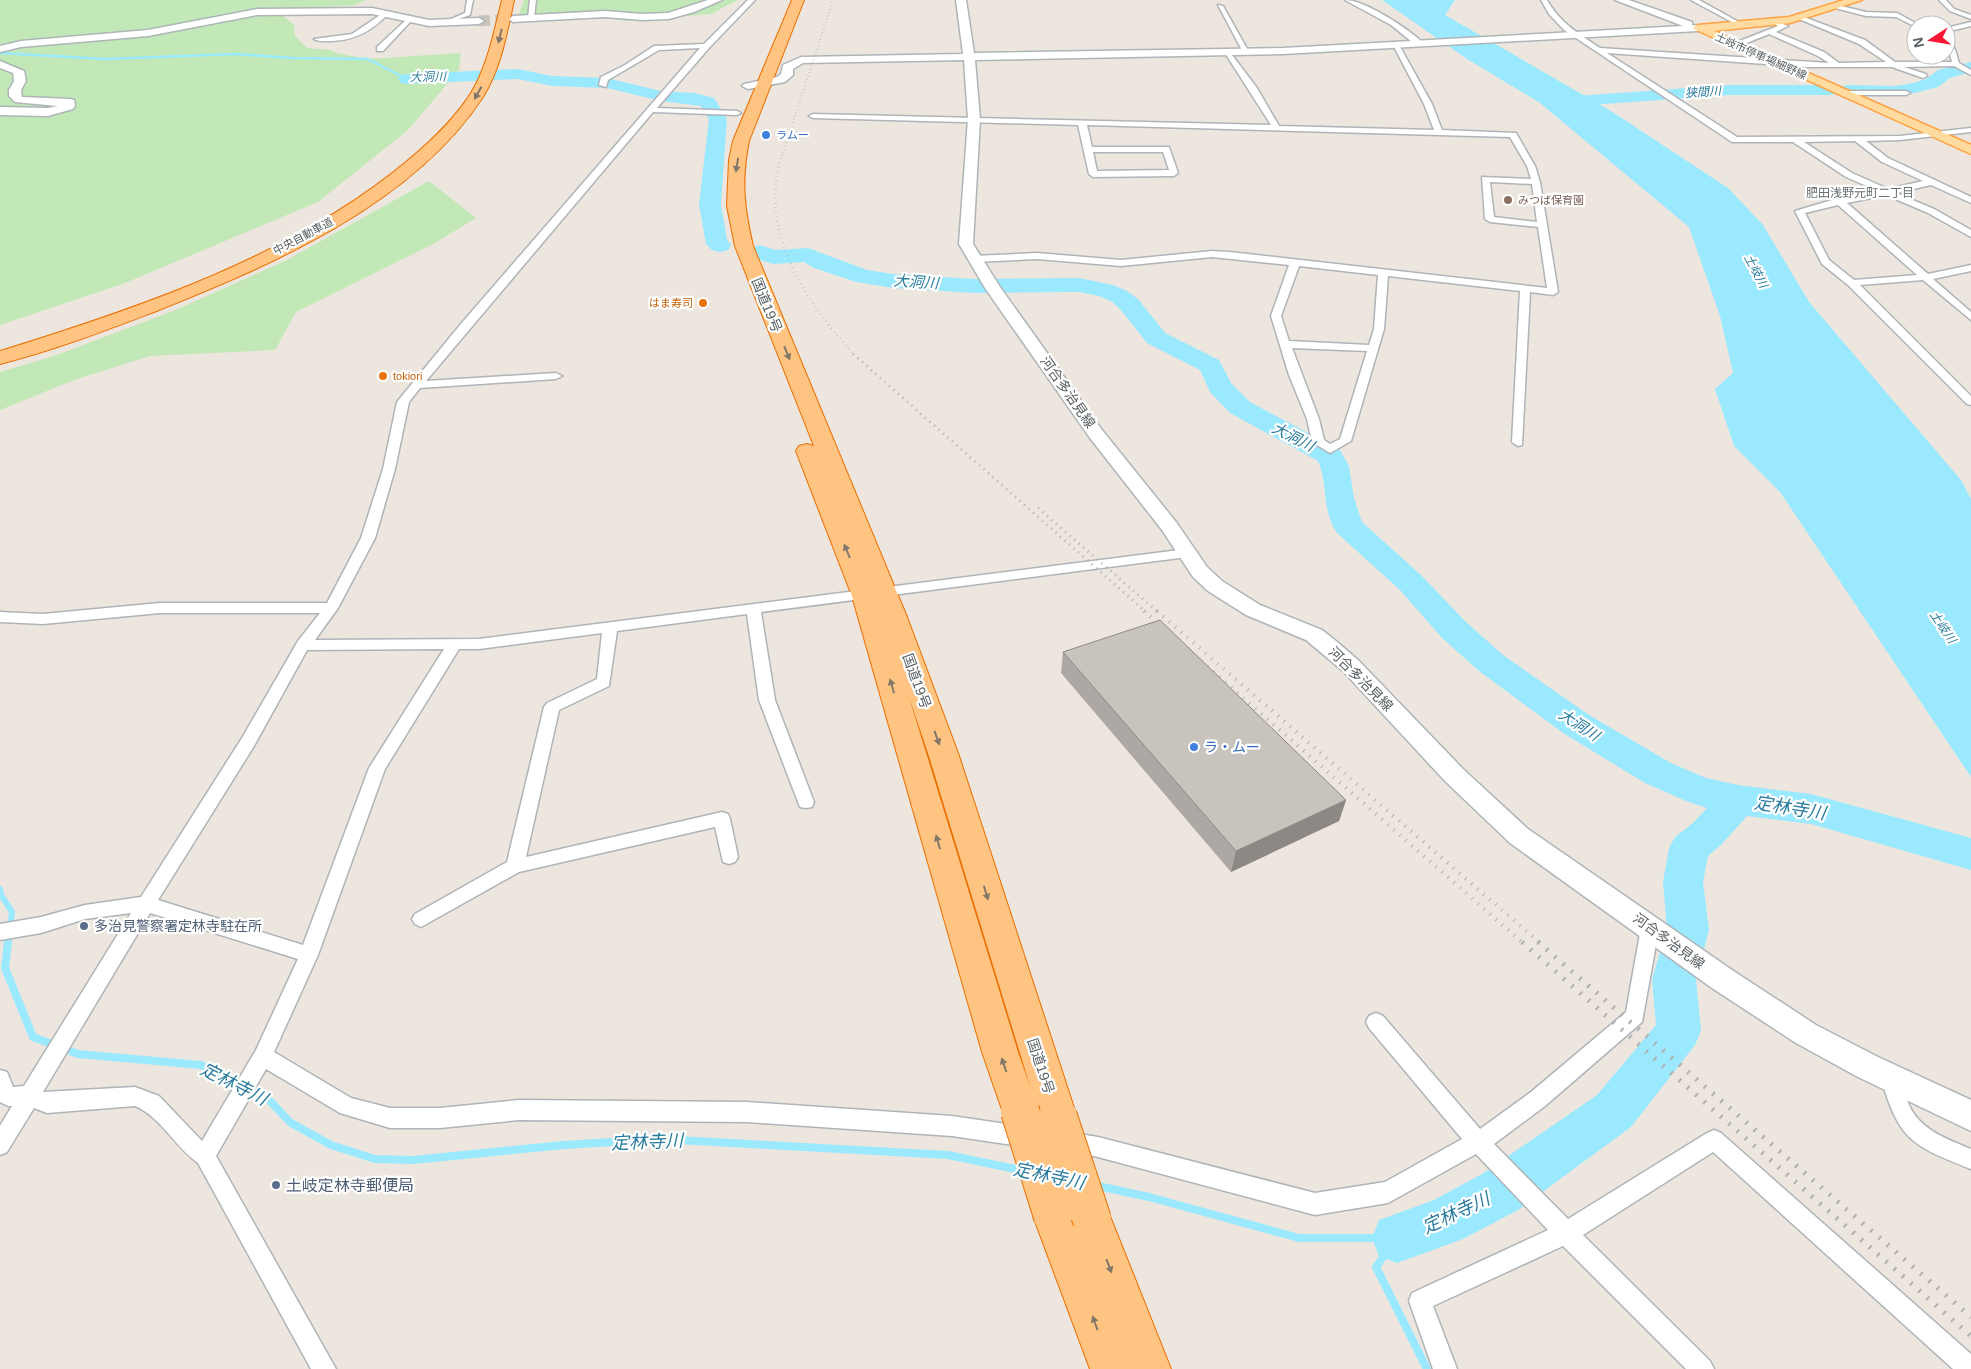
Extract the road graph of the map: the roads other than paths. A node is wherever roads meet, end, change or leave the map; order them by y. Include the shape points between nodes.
1 (470, 0) edge
2 (508, 0) edge
3 (533, 0) edge
4 (717, 0) edge
5 (752, 0) edge
6 (786, 0) edge
7 (798, 0) edge
8 (962, 0) edge
9 (1348, 0) edge
10 (1544, 0) edge
11 (1620, 0) edge
12 (1694, 0) edge
13 (1856, 0) edge
14 (1942, 0) edge
15 (1220, 6) dead end
16 (1837, 7) junction
17 (1971, 11) edge
18 (1959, 12) junction
19 (385, 14) junction
20 (1971, 17) edge
21 (531, 18) junction
22 (1802, 18) junction
23 (513, 19) tunnel mouth
24 (409, 20) junction
25 (1906, 20) edge
26 (446, 23) junction
27 (485, 23) tunnel mouth
28 (1743, 26) junction
29 (1773, 27) junction
30 (1698, 28) junction
31 (786, 29) junction
32 (1575, 36) junction
33 (318, 38) dead end
34 (1420, 44) junction
35 (1736, 44) junction
36 (1395, 45) junction
37 (706, 46) junction
38 (0, 49) edge
39 (380, 49) dead end
40 (1598, 50) junction
41 (1247, 52) junction
42 (1229, 53) junction
43 (969, 58) junction
44 (801, 60) junction
45 (818, 60) junction
46 (1970, 61) edge
47 (0, 64) edge
48 (1779, 64) junction
49 (1839, 66) junction
50 (1896, 66) junction
51 (1961, 67) edge
52 (1923, 76) dead end
53 (470, 77) dead end
54 (603, 83) dead end
55 (759, 84) junction
56 (1906, 93) dead end
57 (1846, 94) junction
58 (651, 110) junction
59 (0, 111) edge
60 (729, 112) junction
61 (456, 114) junction
62 (813, 116) dead end
63 (974, 119) junction
64 (1082, 122) junction
65 (1276, 127) junction
66 (1971, 130) edge
67 (1439, 133) junction
68 (1937, 135) junction
69 (1858, 139) junction
70 (1796, 140) junction
71 (1088, 150) junction
72 (1971, 150) edge
73 (1536, 182) junction
74 (1932, 182) junction
75 (1885, 191) junction
76 (1971, 200) edge
77 (1839, 202) junction
78 (1541, 225) junction
79 (1971, 234) edge
80 (974, 259) junction
81 (1295, 263) junction
82 (1971, 268) edge
83 (1383, 274) junction
84 (1926, 276) junction
85 (1852, 283) junction
86 (1525, 290) junction
87 (1971, 317) edge
88 (1285, 344) junction
89 (0, 348) edge
90 (1372, 348) junction
91 (0, 358) edge
92 (556, 376) dead end
93 (415, 385) junction
94 (1969, 397) edge
95 (1518, 442) dead end
96 (1187, 553) junction
97 (875, 595) junction
98 (331, 608) junction
99 (753, 609) junction
100 (0, 617) edge
101 (610, 628) junction
102 (303, 645) junction
103 (454, 645) junction
104 (806, 802) dead end
105 (729, 857) dead end
106 (515, 866) junction
107 (146, 904) junction
108 (421, 919) dead end
109 (0, 932) edge
110 (1656, 932) junction
111 (309, 955) junction
112 (1376, 1022) dead end
113 (263, 1056) junction
114 (1891, 1078) junction
115 (0, 1079) edge
116 (30, 1096) junction
117 (1971, 1116) edge
118 (1477, 1140) junction
119 (0, 1145) edge
120 (205, 1156) junction
121 (1971, 1158) edge
122 (1566, 1233) junction
123 (324, 1369) edge
124 (1110, 1369) edge
125 (1150, 1369) edge
126 (1445, 1369) edge
127 (1702, 1369) edge
128 (1970, 1369) edge

1 - 26 street via 468,14
2 -> 61 highway, 中央自動車道 via 489,70
3 - 21 street
4 - 21 street via 668,16 605,14
5 - 37 street
6 - 55 highway, 国道19号
7 - 31 highway, 国道19号
8 - 43 street, 河合多治見線
9 - 34 street via 1393,24
10 - 32 street via 1561,24
11 - 30 street
12 - 28 street
13 - 16 main road, 土岐市停車場細野線
14 - 18 street
15 - 41 street
16 - 22 main road, 土岐市停車場細野線
16 - 25 street via 1866,14 1897,15
17 - 18 street
18 - 20 street
19 - 24 street
19 - 33 street via 356,37 347,40
19 - 38 street via 361,11 257,12 161,31 21,44
21 - 23 street
22 - 29 main road, 土岐市停車場細野線
22 - 50 street via 1862,42
24 - 26 street
24 - 39 street
26 - 27 street
28 - 29 main road, 土岐市停車場細野線
28 - 30 main road, 土岐市停車場細野線
29 - 35 street
29 - 49 street
30 - 32 street
30 - 35 main road, 土岐市停車場細野線
31 - 44 street via 788,46 785,55
31 - 55 highway, 国道19号
32 - 34 street
32 - 40 street
34 - 36 street
35 - 48 main road, 土岐市停車場細野線
36 - 41 street
36 - 67 street via 1428,104
37 - 54 street via 657,48
37 - 58 street
40 - 48 street
40 - 70 street via 1735,140
41 - 42 street
42 - 43 street
42 - 65 street
43 - 45 street
43 - 63 street, 河合多治見線
44 - 45 street
44 - 55 street via 787,67 785,78
45 - 55 street via 796,64 789,83
46 - 51 street
47 - 59 street via 18,70 20,81 15,96 19,100 70,103 48,112
48 - 49 street
48 - 57 main road, 土岐市停車場細野線
49 - 50 street
50 - 51 street
50 - 52 street
53 - 61 highway, 中央自動車道
55 - 60 highway, 国道19号
55 -> 97 highway, 国道19号 via 738,160 734,192 738,225
56 - 57 street
57 - 68 main road, 土岐市停車場細野線
58 - 60 street
58 - 93 street
97 -> 60 highway, 国道19号 via 748,302 728,246 722,222 721,178 731,128
61 - 89 highway, 中央自動車道 via 389,171 293,230 169,288
61 - 91 highway, 中央自動車道 via 445,135 406,171 378,193 308,234 127,315
62 - 63 street
63 - 64 street
63 - 80 street, 河合多治見線 via 965,233 966,244
64 - 65 street
64 - 71 street
65 - 67 street
66 - 68 street
67 - 73 street via 1513,135 1531,166
68 - 69 street
68 - 72 main road, 土岐市停車場細野線
69 - 70 street
69 - 74 street via 1885,160
70 - 75 street via 1849,175
71 - 71 street via 1093,174 1174,174 1166,149
73 - 78 street
73 - 78 street via 1484,179 1490,218
74 - 75 street
74 - 76 street
75 - 77 street
75 - 79 street via 1931,211
77 - 84 street
77 - 85 street via 1800,211 1825,262
78 - 86 street via 1553,292
80 - 81 street via 1038,256 1122,263 1212,254
80 - 96 street, 河合多治見線 via 1096,434
81 - 83 street
81 - 88 street via 1276,316
82 - 84 street
83 - 86 street
83 - 90 street via 1379,329
84 - 85 street
84 - 87 street
85 - 94 street
86 - 95 street
88 - 90 street
88 - 90 street via 1313,419 1318,442 1330,448 1345,441
92 - 93 street
93 - 98 street via 403,402 389,469 368,538
96 - 97 street
96 - 110 street, 河合多治見線 via 1200,572 1231,597 1253,610 1314,635 1328,646 1518,836
97 - 99 street
124 -> 97 highway, 国道19号, bridge via 1053,1216 997,1042
97 -> 125 highway, 国道19号, bridge via 943,753 1092,1220
98 - 100 street via 160,608 43,619
98 - 102 street
99 - 101 street
99 - 104 street via 767,700
101 - 103 street
101 - 106 street via 604,682 552,707
102 - 103 street
102 - 107 street via 248,742
103 - 111 street via 378,768
105 - 106 street via 722,819
106 - 108 street
107 - 109 street via 85,912 41,925
107 - 111 street
107 - 116 street
110 - 114 street, 河合多治見線 via 1806,1034
110 - 118 street via 1639,982 1635,1016 1538,1099 1488,1136
111 - 113 street
112 - 118 street
113 - 118 street via 347,1106 390,1118 440,1118 519,1110 747,1112 952,1126 1098,1147 1316,1204 1388,1192
113 - 120 street
114 - 117 street, 河合多治見線
114 - 121 street via 1899,1108 1910,1128 1930,1141
115 - 116 street via 8,1097
116 - 119 street
116 - 120 street via 47,1103 135,1096 152,1103
118 - 122 street
120 - 123 street
122 - 126 street via 1420,1301
122 - 127 street
122 - 128 street via 1714,1140

